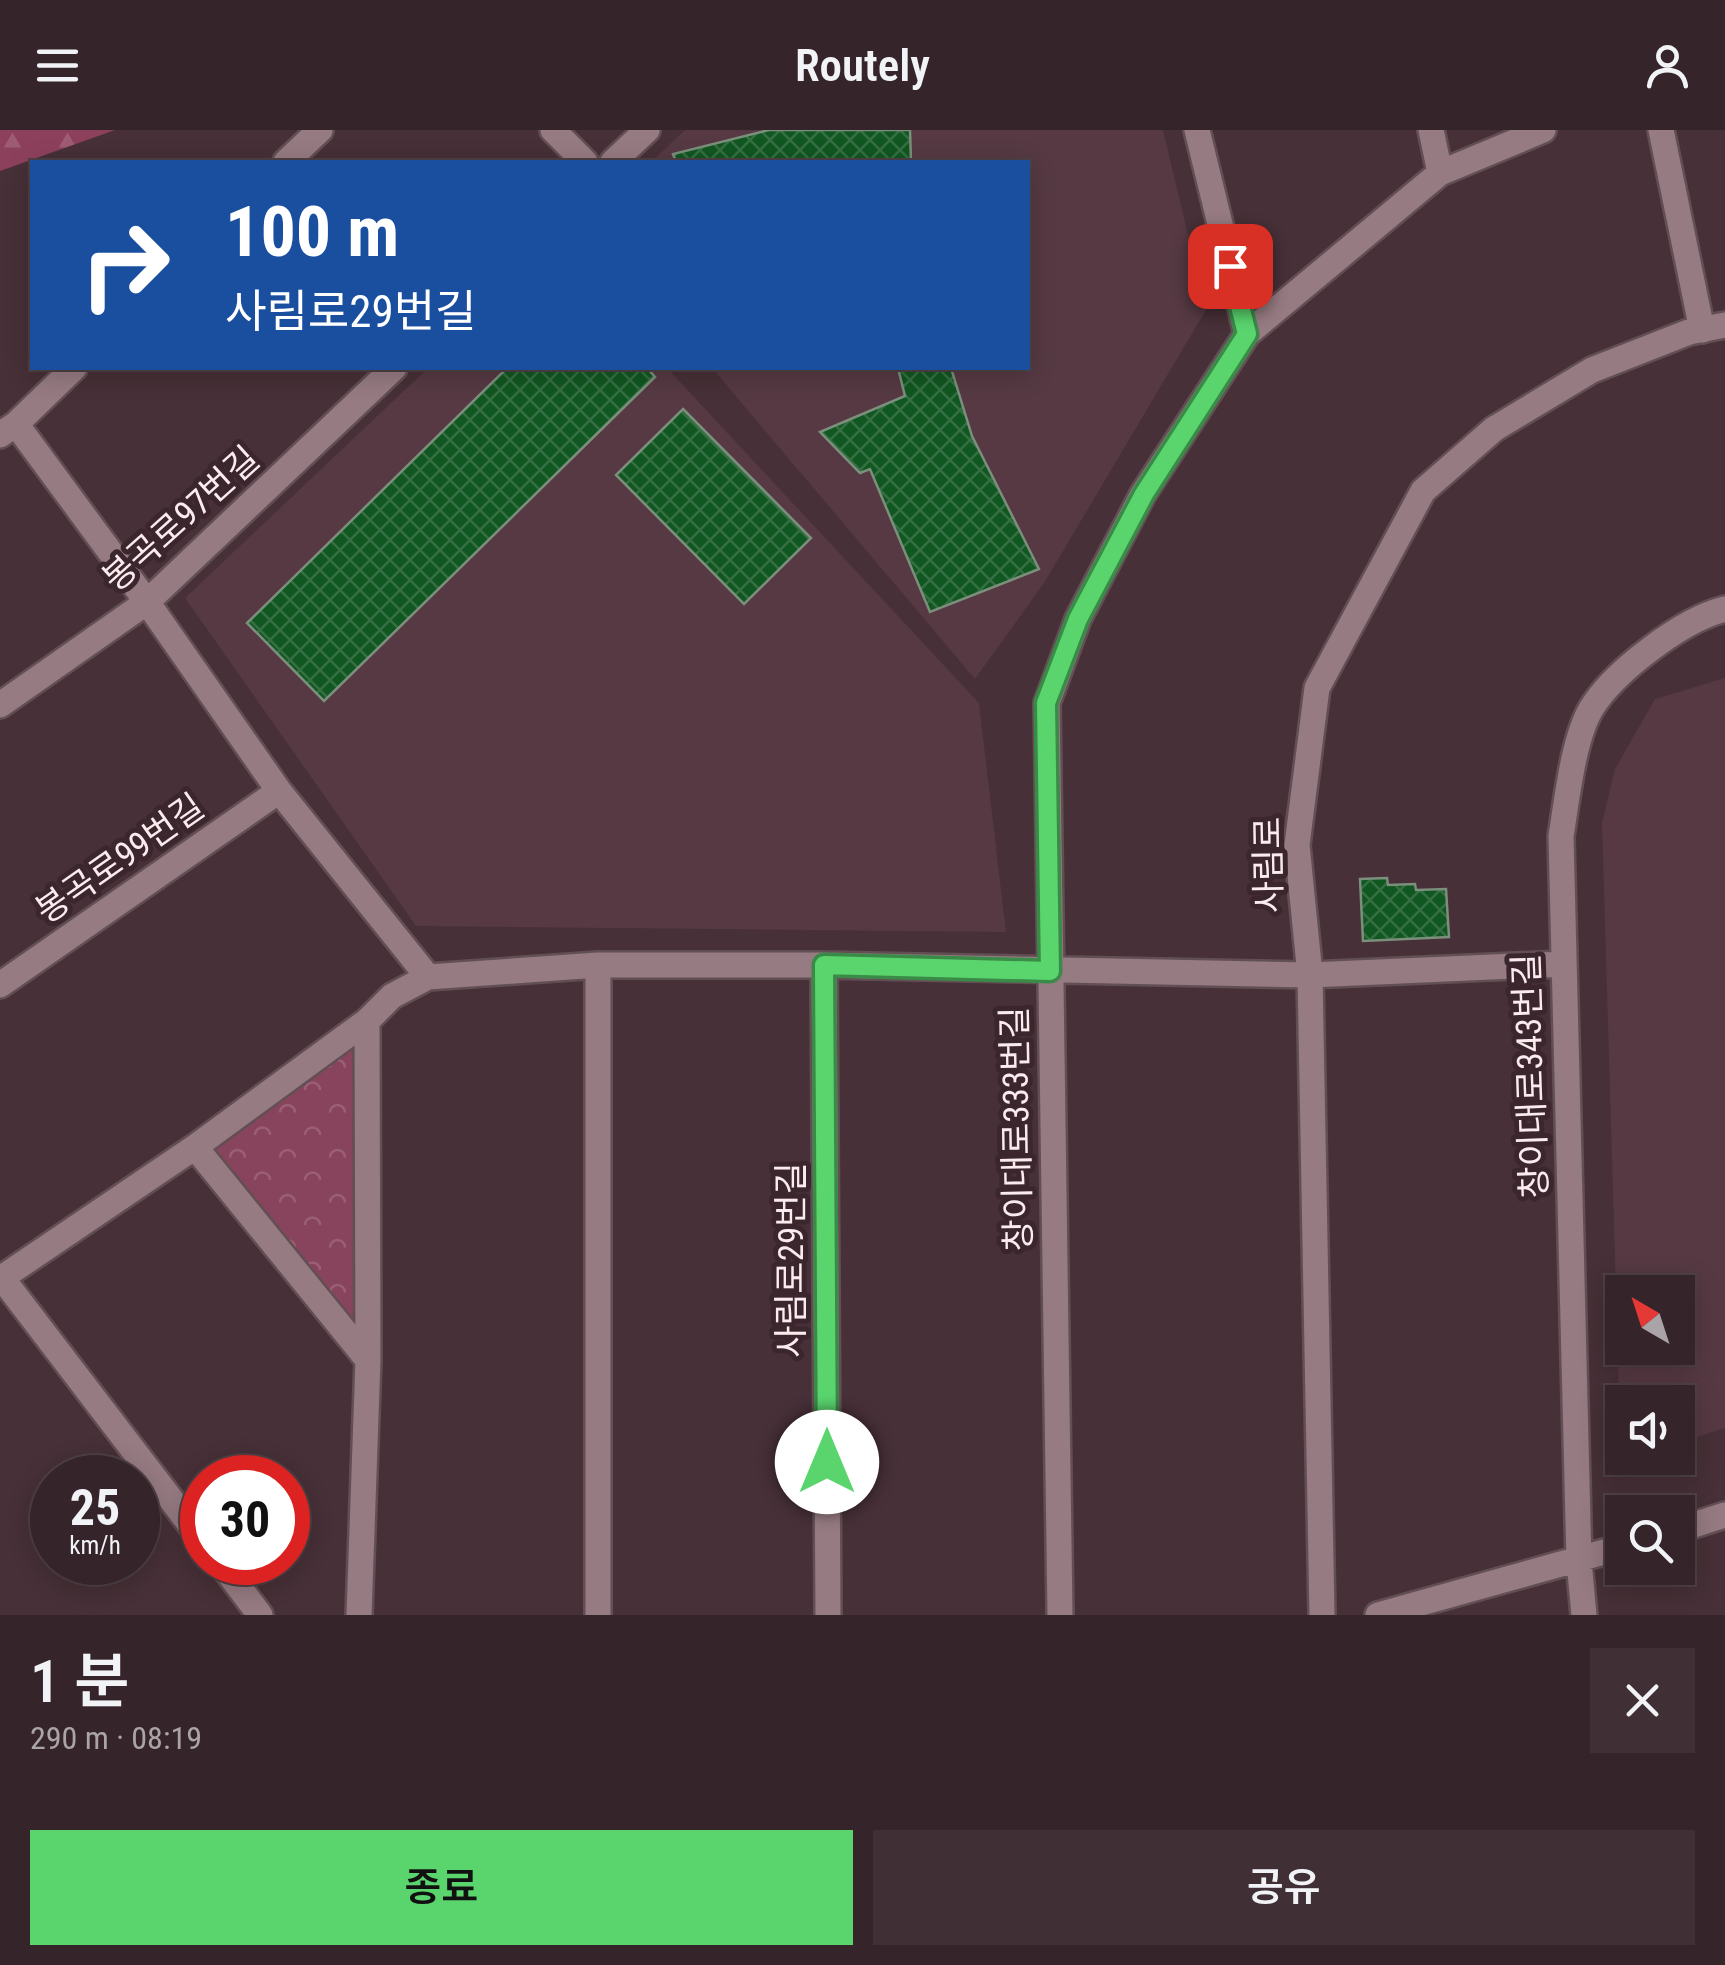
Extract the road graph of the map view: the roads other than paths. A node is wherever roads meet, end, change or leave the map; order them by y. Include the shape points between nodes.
1 (320, 130) edge
2 (553, 130) edge
3 (647, 130) edge
4 (1197, 130) edge
5 (1431, 130) edge
6 (1543, 130) edge
7 (1661, 130) edge
8 (288, 160) edge
9 (583, 160) edge
10 (616, 160) edge
11 (1440, 172) junction
12 (1714, 328) edge
13 (1247, 334) junction
14 (72, 370) edge
15 (392, 370) edge
16 (8, 430) edge
17 (148, 602) junction
18 (1725, 609) edge
19 (0, 704) edge
20 (280, 791) junction
21 (1563, 964) junction
22 (598, 965) junction
23 (824, 965) junction
24 (1050, 971) junction
25 (1310, 975) junction
26 (428, 978) junction
27 (0, 985) edge
28 (367, 1021) junction
29 (195, 1146) junction
30 (1, 1279) edge
31 (368, 1360) junction
32 (180, 1511) edge
33 (1725, 1515) edge
34 (1695, 1525) edge
35 (1605, 1552) edge
36 (1579, 1560) junction
37 (237, 1585) edge
38 (260, 1615) edge
39 (359, 1615) edge
40 (598, 1615) edge
41 (828, 1615) edge
42 (1060, 1615) edge
43 (1322, 1615) edge
44 (1378, 1615) edge
45 (1584, 1615) edge

1 - 8 street
2 - 9 street
3 - 10 street
4 - 13 street
5 - 11 street
6 - 11 street, 창이대로333번길
7 - 12 street
11 - 13 street, 창이대로333번길
12 - 25 street, 사림로 via 1592,370 1494,429 1424,491 1317,688 1298,844
13 - 24 street, 창이대로333번길 via 1144,494 1078,619 1046,703
14 - 16 street
15 - 17 street, 봉곡로97번길
16 - 17 street
17 - 19 street, 봉곡로97번길
17 - 20 street
18 - 21 street, 창이대로343번길 via 1664,638 1591,710 1561,836
20 - 26 street
20 - 27 street, 봉곡로99번길
21 - 25 street
21 - 36 street, 창이대로343번길
22 - 23 street
22 - 26 street
22 - 40 street
23 - 24 street
23 - 41 street, 사림로29번길
24 - 25 street
24 - 42 street, 창이대로333번길
25 - 43 street, 사림로
26 - 28 street via 392,996
28 - 29 street
28 - 31 street
29 - 30 street
29 - 31 street
30 - 32 street
31 - 39 street
33 - 34 street
35 - 36 street
36 - 44 street
36 - 45 street, 창이대로343번길
37 - 38 street

